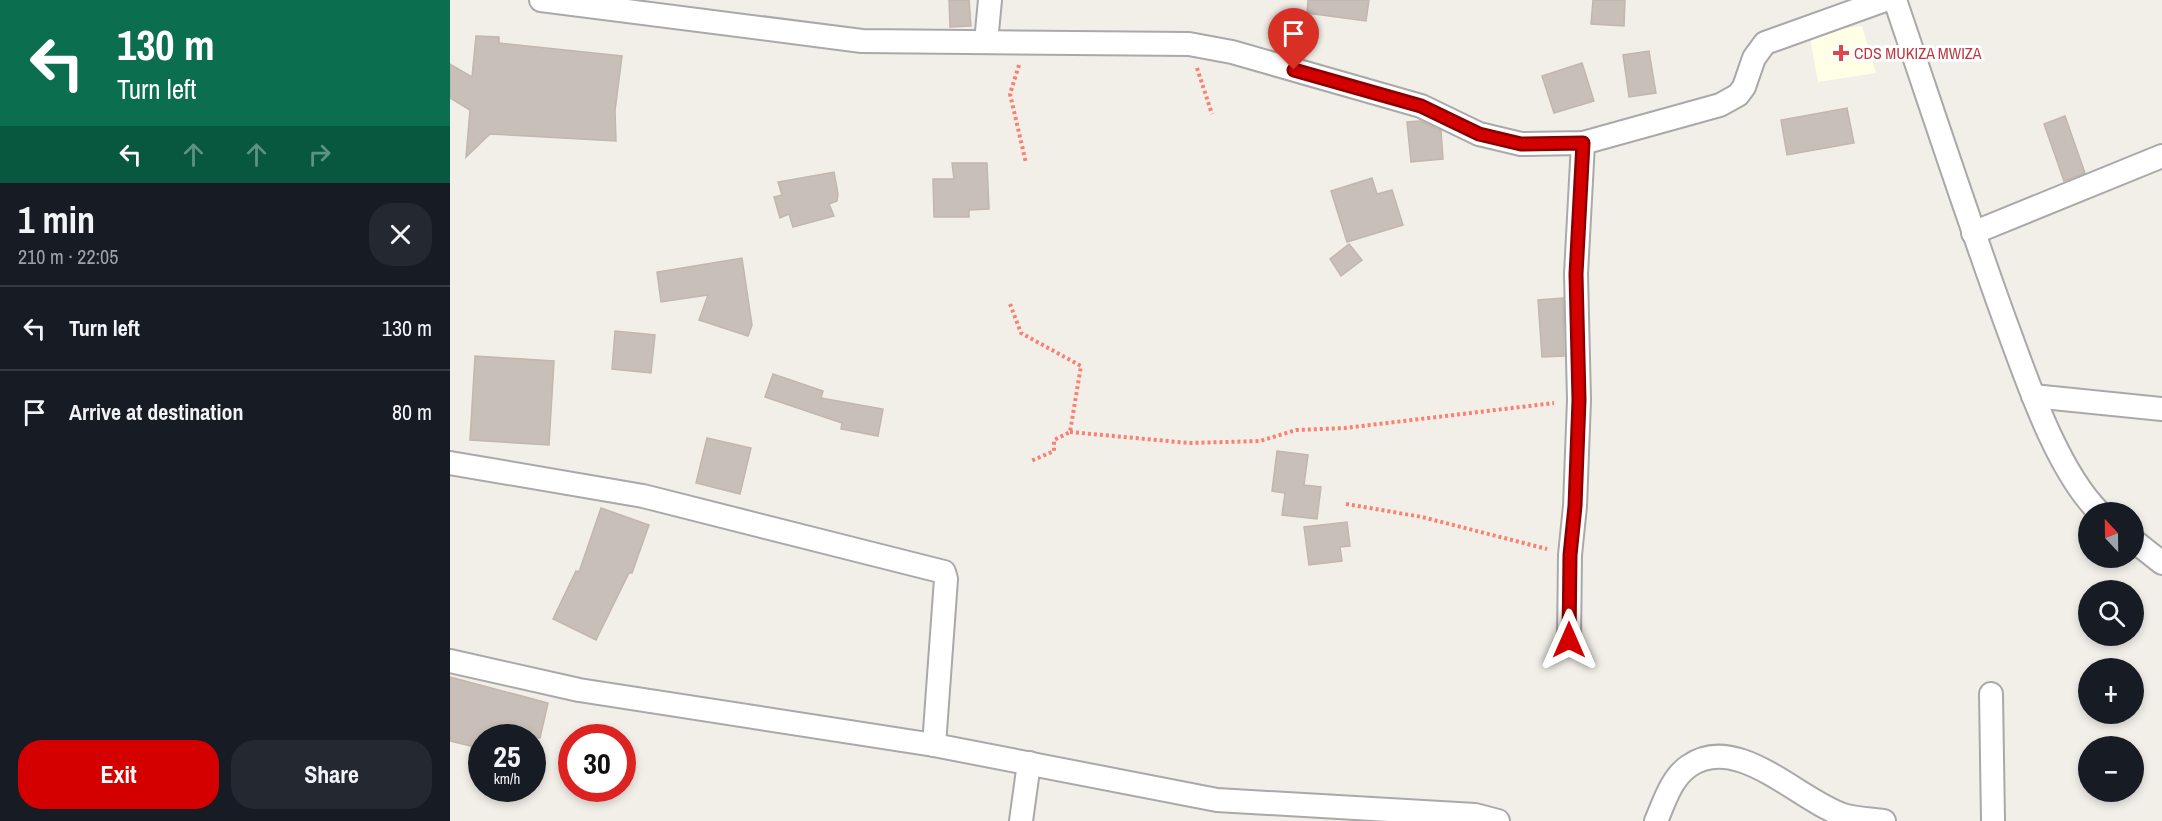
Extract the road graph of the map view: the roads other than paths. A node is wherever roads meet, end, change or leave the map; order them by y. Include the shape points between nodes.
1 (541, 0) edge
2 (990, 0) edge
3 (1885, 0) edge
4 (1895, 0) edge
5 (986, 42) junction
6 (1583, 143) junction
7 (2162, 156) edge
8 (1973, 233) junction
9 (2033, 396) junction
10 (2162, 409) edge
11 (450, 463) edge
12 (2090, 502) edge
13 (2144, 549) edge
14 (2162, 563) edge
15 (1569, 640) dead end
16 (450, 662) edge
17 (1991, 694) dead end
18 (934, 745) junction
19 (1029, 763) junction
20 (1021, 821) edge
21 (1498, 821) edge
22 (1656, 821) edge
23 (1884, 821) edge
24 (1993, 821) edge

1 - 5 street via 862,41
2 - 5 street
3 - 6 street via 1765,43 1754,58 1744,87 1720,105
4 - 8 street
5 - 6 street via 1190,45 1232,52 1421,106 1479,134 1521,144
6 - 15 street via 1576,274 1579,400
7 - 8 street
8 - 9 street
9 - 10 street
9 - 12 street via 2076,486
11 - 18 street via 643,496 944,572
13 - 14 street
16 - 18 street via 579,690
17 - 24 street
18 - 19 street
19 - 20 street
19 - 21 street via 1217,800 1475,814
22 - 23 street via 1674,783 1689,766 1709,758 1738,758 1842,814

